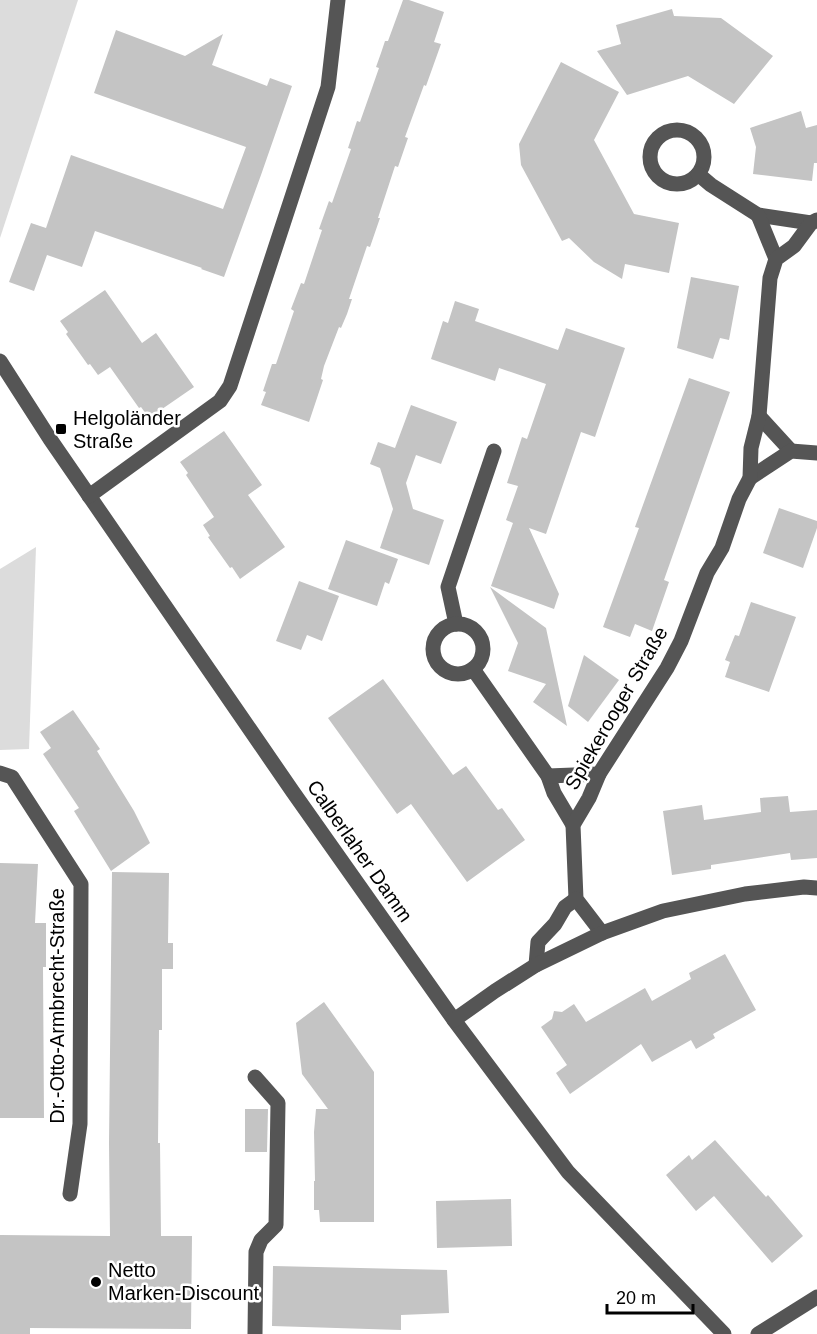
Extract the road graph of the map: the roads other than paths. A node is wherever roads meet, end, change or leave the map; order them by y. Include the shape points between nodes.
1 (338, 0) edge
2 (698, 174) dead end
3 (758, 216) junction
4 (814, 221) edge
5 (776, 259) junction
6 (0, 361) edge
7 (759, 416) junction
8 (494, 451) dead end
9 (791, 451) junction
10 (817, 453) edge
11 (750, 478) junction
12 (89, 496) junction
13 (456, 624) junction
14 (473, 669) junction
15 (0, 773) edge
16 (599, 774) junction
17 (548, 776) junction
18 (573, 825) junction
19 (817, 888) edge
20 (576, 899) junction
21 (602, 933) junction
22 (536, 965) junction
23 (454, 1020) junction
24 (255, 1077) dead end
25 (70, 1194) dead end
26 (817, 1298) edge
27 (255, 1334) edge
28 (724, 1334) edge
29 (758, 1334) edge

1 - 12 street via 328,87 230,386 220,401
2 - 3 street
3 - 4 street
3 - 5 street
4 - 5 street via 794,246
5 - 7 street, Spiekerooger Straße via 770,278
6 - 12 street, Calberlaher Damm
7 - 9 street
7 - 11 street, Spiekerooger Straße via 751,448
8 - 13 street via 448,587
9 - 10 street
9 - 11 street
11 - 16 street, Spiekerooger Straße via 672,659
12 - 23 street, Calberlaher Damm
13 - 14 street via 467,625 482,640 480,661
13 - 14 street via 447,626 435,640 435,658 447,671 456,674
14 - 17 street
15 - 25 street, Dr.-Otto-Armbrecht-Straße via 12,777 81,884 80,1124
16 - 17 street
16 - 18 street, Spiekerooger Straße
17 - 18 street
18 - 20 street
19 - 21 street via 745,894 663,911
20 - 21 street
20 - 22 street via 538,942
21 - 22 street
22 - 23 street
23 - 28 street, Calberlaher Damm via 568,1172
24 - 27 street via 278,1103 276,1225 261,1240 256,1252
26 - 29 street

